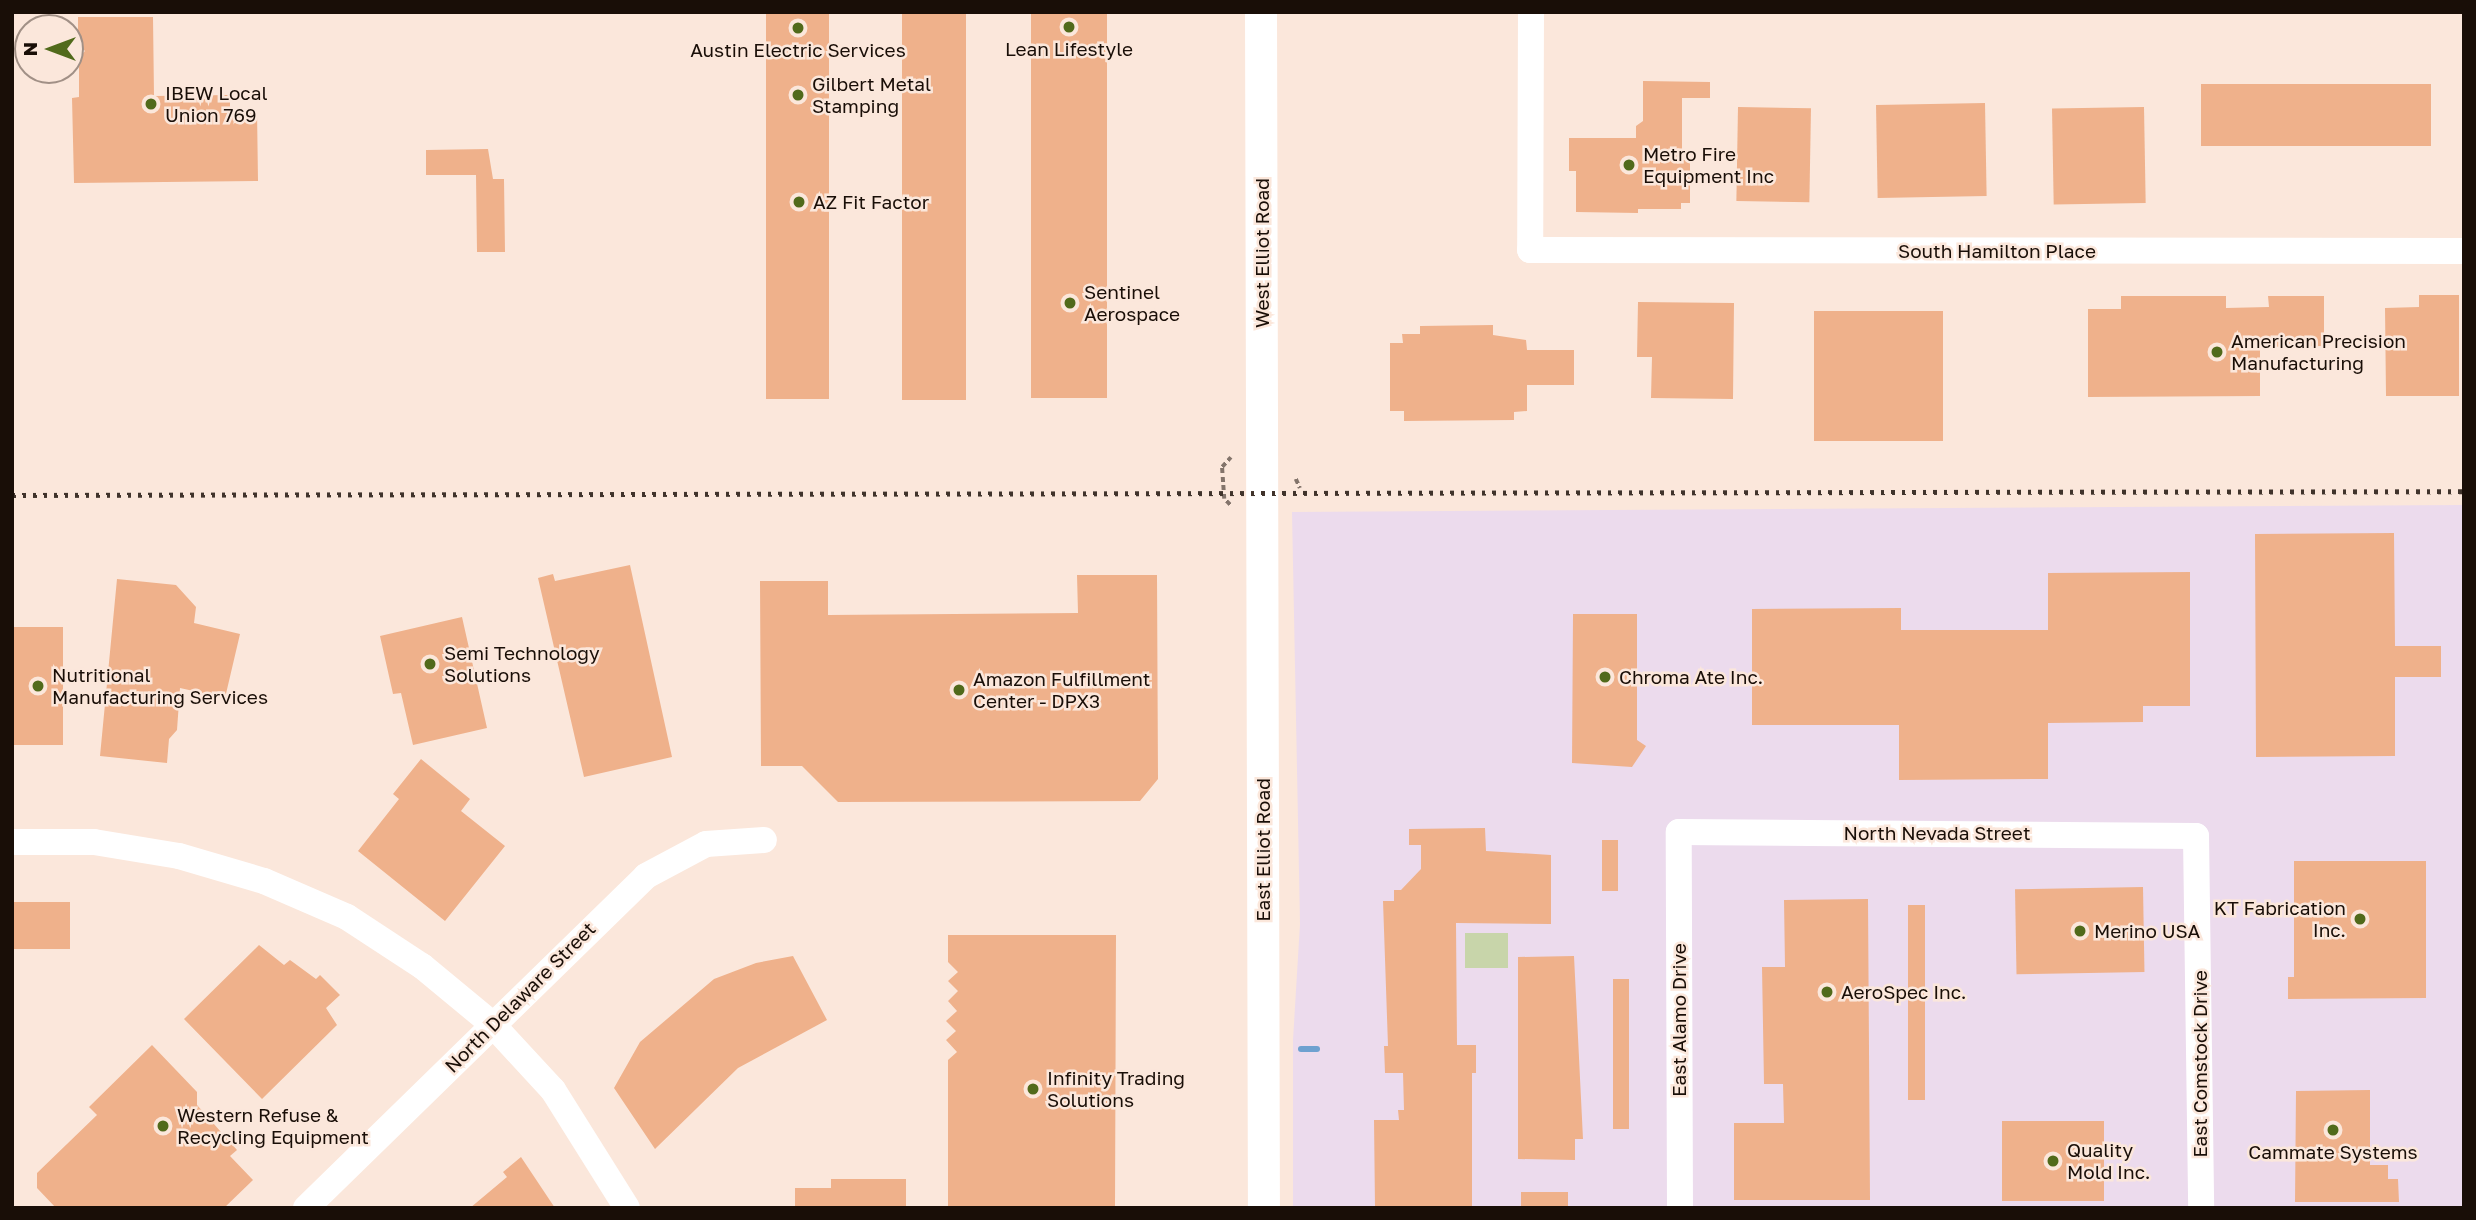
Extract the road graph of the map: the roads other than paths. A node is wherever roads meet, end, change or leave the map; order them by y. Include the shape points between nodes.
1 (1261, 12) edge
2 (1531, 12) edge
3 (2464, 251) edge
4 (1262, 493) joint
5 (1679, 832) joint
6 (2196, 836) joint
7 (764, 840) dead end
8 (12, 842) edge
9 (492, 1024) junction
10 (306, 1208) edge
11 (626, 1208) edge
12 (1264, 1208) edge
13 (1680, 1208) edge
14 (2201, 1208) edge

1 - 4 main road, West Elliot Road
2 - 3 street, South Hamilton Place via 1530,250
4 - 12 main road, East Elliot Road
5 - 6 street, North Nevada Street
5 - 13 street, East Alamo Drive
6 - 14 street, East Comstock Drive via 2200,863
7 - 9 street, North Delaware Street via 706,844 646,876
8 - 9 street via 94,842 179,856 264,881 347,917 422,966
9 - 10 street, North Delaware Street
9 - 11 street via 554,1090

